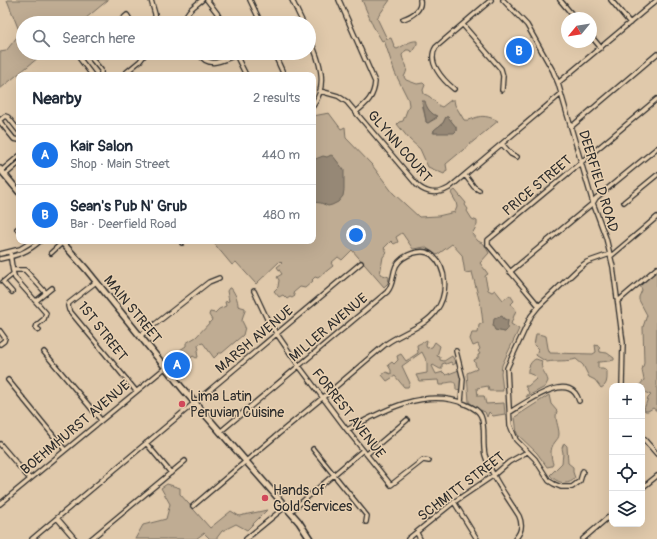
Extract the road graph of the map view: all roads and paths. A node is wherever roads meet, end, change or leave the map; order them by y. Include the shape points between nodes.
1 (151, 0) edge
2 (202, 0) edge
3 (206, 0) edge
4 (250, 0) edge
5 (292, 0) edge
6 (339, 0) edge
7 (420, 0) edge
8 (492, 0) edge
9 (503, 0) edge
10 (560, 0) edge
11 (611, 0) edge
12 (657, 0) edge
13 (570, 12) edge
14 (155, 16) edge
15 (186, 16) edge
16 (218, 16) edge
17 (258, 16) edge
18 (300, 16) edge
19 (403, 19) dead end
20 (630, 23) junction
21 (463, 25) junction
22 (597, 43) edge
23 (601, 48) junction
24 (316, 52) edge
25 (657, 54) edge
26 (81, 60) edge
27 (92, 60) edge
28 (140, 60) edge
29 (205, 60) edge
30 (223, 60) edge
31 (239, 60) edge
32 (277, 60) edge
33 (90, 72) edge
34 (100, 72) edge
35 (126, 72) edge
36 (245, 72) edge
37 (283, 72) edge
38 (558, 83) junction
39 (454, 89) dead end
40 (502, 90) dead end
41 (320, 91) junction
42 (561, 94) junction
43 (657, 99) edge
44 (316, 102) edge
45 (356, 112) junction
46 (16, 127) edge
47 (571, 127) junction
48 (16, 139) edge
49 (502, 144) junction
50 (657, 148) edge
51 (517, 157) dead end
52 (16, 159) edge
53 (581, 162) junction
54 (16, 164) edge
55 (2, 171) edge
56 (465, 175) junction
57 (657, 175) edge
58 (16, 188) edge
59 (479, 190) dead end
60 (624, 202) dead end
61 (593, 203) junction
62 (657, 217) edge
63 (28, 244) edge
64 (36, 244) edge
65 (60, 244) edge
66 (65, 244) edge
67 (10, 252) junction
68 (51, 253) dead end
69 (0, 254) edge
70 (610, 255) junction
71 (11, 257) junction
72 (0, 259) edge
73 (361, 263) dead end
74 (657, 268) edge
75 (13, 272) junction
76 (510, 272) junction
77 (219, 278) dead end
78 (96, 282) junction
79 (52, 288) dead end
80 (254, 291) dead end
81 (12, 292) dead end
82 (46, 293) junction
83 (36, 301) junction
84 (618, 301) junction
85 (539, 306) junction
86 (39, 330) dead end
87 (0, 331) edge
88 (277, 334) junction
89 (140, 336) junction
90 (0, 344) edge
91 (456, 351) dead end
92 (44, 352) dead end
93 (299, 366) junction
94 (165, 368) junction
95 (8, 380) dead end
96 (622, 383) edge
97 (136, 391) junction
98 (322, 398) junction
99 (579, 401) dead end
100 (461, 402) junction
101 (194, 403) junction
102 (510, 412) junction
103 (101, 420) junction
104 (408, 420) dead end
105 (347, 430) junction
106 (220, 432) junction
107 (645, 440) edge
108 (146, 443) junction
109 (0, 444) edge
110 (313, 449) dead end
111 (65, 450) junction
112 (364, 450) junction
113 (527, 452) junction
114 (367, 454) junction
115 (657, 454) edge
116 (185, 461) dead end
117 (430, 461) dead end
118 (246, 462) junction
119 (583, 472) dead end
120 (171, 473) junction
121 (334, 475) junction
122 (494, 475) junction
123 (657, 476) edge
124 (30, 479) junction
125 (645, 486) edge
126 (454, 502) junction
127 (0, 504) edge
128 (193, 506) dead end
129 (285, 507) junction
130 (290, 512) junction
131 (609, 517) edge
132 (57, 518) junction
133 (366, 522) dead end
134 (417, 533) junction
135 (308, 538) edge
136 (32, 539) edge
137 (75, 539) edge
138 (91, 539) edge
139 (246, 539) edge
140 (408, 539) edge
141 (420, 539) edge
142 (477, 539) edge
143 (515, 539) edge
144 (583, 539) edge

1 - 14 street
2 - 15 street
3 - 16 street
4 - 17 street
5 - 18 street
6 - 45 street via 375,82 369,102
7 - 19 street via 418,9
8 - 21 street
9 - 38 street, DEERFIELD ROAD via 527,25
10 - 13 street
11 - 20 street
12 - 20 street
20 - 23 street
21 - 39 street via 436,48 432,56 435,66
21 - 40 street via 501,69
22 - 23 street
23 - 38 street
24 - 41 street via 321,70
25 - 47 street
26 - 33 street
27 - 34 street
28 - 35 street
29 - 30 street via 213,63
31 - 36 street
32 - 37 street
38 - 42 street, DEERFIELD ROAD
41 - 44 street
41 - 45 street, GLYNN COURT via 338,96
42 - 47 street, DEERFIELD ROAD
42 - 49 street, GLYNN COURT
43 - 53 street, PRICE STREET
45 - 56 street, GLYNN COURT via 425,191 445,191
46 - 48 street via 8,117 0,120
47 - 53 street, DEERFIELD ROAD
49 - 51 street
49 - 56 street, GLYNN COURT
50 - 61 street
52 - 55 street
53 - 61 street, DEERFIELD ROAD
53 - 76 street, PRICE STREET via 488,240 488,245
54 - 55 street
55 - 58 main road
56 - 59 street
57 - 60 street
61 - 70 street, DEERFIELD ROAD
61 - 76 street
62 - 70 street
63 - 67 street
64 - 71 street via 28,251
65 - 68 street
66 - 78 main road, MAIN STREET
67 - 69 street
67 - 71 street
70 - 84 street, DEERFIELD ROAD
70 - 85 street via 587,262
71 - 72 street
71 - 75 street
73 - 88 street, MARSH AVENUE
74 - 84 street
75 - 81 street via 3,282
75 - 82 street via 25,270
75 - 83 street via 15,278
76 - 85 street
77 - 89 street via 209,282
78 - 89 main road, MAIN STREET
78 - 97 street, 1ST STREET via 69,303 69,310
79 - 82 street
80 - 88 street, FORREST AVENUE
82 - 83 street
83 - 86 street via 46,315 37,325 36,328
84 - 96 street, DEERFIELD ROAD via 623,343
85 - 102 street via 506,368
87 - 90 street via 5,339
88 - 93 street, FORREST AVENUE
88 - 101 street, MARSH AVENUE
89 - 94 main road, MAIN STREET
91 - 100 street via 463,379
92 - 103 street
93 - 98 street, FORREST AVENUE
93 - 98 street, MILLER AVENUE via 387,292 392,284 396,266 401,260 419,251 433,256 444,277 444,290 439,306 432,316 387,344
93 - 106 street, MILLER AVENUE
94 - 97 street, BOEHMHURST AVENUE
94 - 101 main road, MAIN STREET
95 - 111 street
97 - 103 street, BOEHMHURST AVENUE
98 - 105 street, FORREST AVENUE
98 - 118 street
99 - 102 street via 573,390 566,387 554,388
100 - 105 street via 434,398 400,404
100 - 122 street via 477,410 481,417 485,454
101 - 106 main road, MAIN STREET
101 - 108 street, MARSH AVENUE
102 - 113 street via 510,425 516,440
103 - 111 street, BOEHMHURST AVENUE
104 - 114 street
105 - 112 street, FORREST AVENUE
106 - 118 main road, MAIN STREET
107 - 115 street
108 - 120 street
108 - 132 street, MARSH AVENUE
109 - 124 street
110 - 121 street
111 - 124 street, BOEHMHURST AVENUE
112 - 114 street, FORREST AVENUE
112 - 121 street
113 - 119 street via 535,459 548,480 560,487 577,485
113 - 122 street, SCHMITT STREET via 509,462
114 - 117 street, FORREST AVENUE via 392,485 423,460
116 - 120 street
118 - 128 street
118 - 129 main road, MAIN STREET
120 - 138 street
121 - 130 street
121 - 133 street via 367,516
122 - 126 street, SCHMITT STREET
122 - 143 street via 522,522 520,534
123 - 125 street
124 - 127 street, BOEHMHURST AVENUE
126 - 134 street, SCHMITT STREET
126 - 142 street
129 - 130 main road, MAIN STREET
129 - 139 street
130 - 135 main road, MAIN STREET
131 - 144 street
132 - 136 street, MARSH AVENUE
132 - 137 street
134 - 140 street, SCHMITT STREET
134 - 141 street

